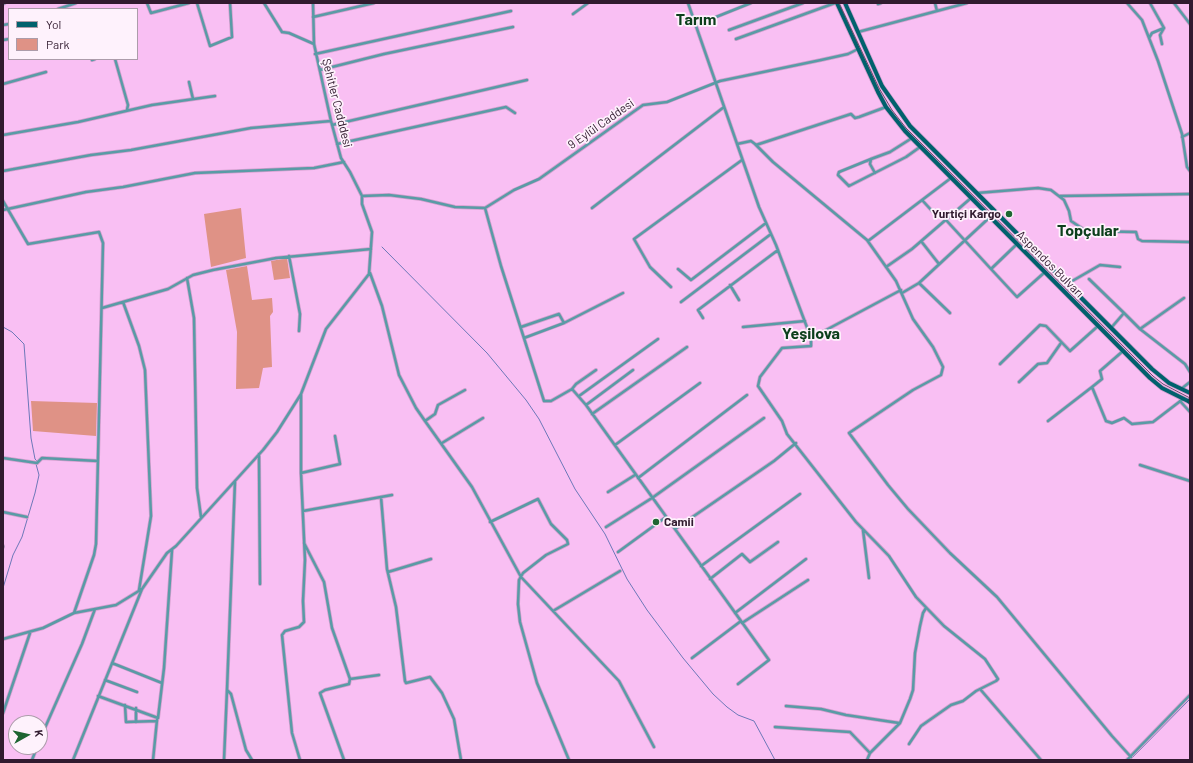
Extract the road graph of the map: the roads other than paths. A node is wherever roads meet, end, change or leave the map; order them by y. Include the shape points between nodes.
1 (76, 3) edge
2 (147, 3) edge
3 (189, 3) edge
4 (197, 3) edge
5 (230, 3) edge
6 (264, 3) edge
7 (313, 3) edge
8 (374, 3) edge
9 (588, 3) edge
10 (688, 3) edge
11 (751, 3) edge
12 (803, 3) edge
13 (836, 3) edge
14 (845, 3) edge
15 (935, 3) edge
16 (967, 3) edge
17 (1127, 3) edge
18 (1150, 3) edge
19 (1174, 3) edge
20 (957, 4) edge
21 (61, 8) edge
22 (511, 11) dead end
23 (937, 11) junction
24 (573, 14) dead end
25 (313, 17) junction
26 (1190, 24) edge
27 (696, 25) junction
28 (513, 27) dead end
29 (1164, 28) junction
30 (729, 30) dead end
31 (858, 32) junction
32 (1149, 38) junction
33 (736, 39) dead end
34 (314, 44) junction
35 (1162, 44) dead end
36 (858, 49) junction
37 (316, 54) junction
38 (115, 60) edge
39 (320, 70) junction
40 (46, 72) dead end
41 (527, 80) dead end
42 (189, 82) dead end
43 (717, 82) junction
44 (3, 84) edge
45 (215, 96) dead end
46 (193, 99) junction
47 (724, 107) junction
48 (886, 107) junction
49 (127, 110) junction
50 (515, 113) dead end
51 (331, 123) junction
52 (1190, 133) edge
53 (3, 135) edge
54 (1182, 137) junction
55 (912, 138) junction
56 (337, 144) junction
57 (737, 144) junction
58 (756, 145) junction
59 (920, 147) junction
60 (871, 159) junction
61 (742, 160) junction
62 (344, 162) junction
63 (3, 171) edge
64 (1190, 171) edge
65 (875, 172) junction
66 (951, 178) junction
67 (977, 193) junction
68 (1190, 194) edge
69 (362, 196) junction
70 (1060, 196) junction
71 (971, 198) junction
72 (922, 200) junction
73 (3, 202) edge
74 (485, 208) junction
75 (592, 208) dead end
76 (7, 209) junction
77 (3, 210) edge
78 (933, 212) dead end
79 (990, 217) junction
80 (946, 220) junction
81 (766, 223) junction
82 (771, 234) junction
83 (966, 240) junction
84 (868, 241) junction
85 (922, 241) junction
86 (1190, 242) edge
87 (1017, 244) junction
88 (371, 249) junction
89 (778, 250) junction
90 (289, 256) junction
91 (939, 264) junction
92 (886, 267) junction
93 (991, 268) junction
94 (1120, 268) dead end
95 (678, 269) dead end
96 (370, 272) junction
97 (1045, 272) junction
98 (187, 278) junction
99 (1090, 279) dead end
100 (919, 283) junction
101 (1068, 284) junction
102 (730, 285) junction
103 (671, 287) dead end
104 (902, 292) junction
105 (623, 293) dead end
106 (1184, 298) dead end
107 (739, 300) dead end
108 (123, 302) junction
109 (681, 302) dead end
110 (102, 308) junction
111 (950, 313) dead end
112 (1124, 313) junction
113 (703, 318) dead end
114 (805, 321) junction
115 (564, 323) junction
116 (1098, 326) junction
117 (521, 327) junction
118 (743, 327) dead end
119 (1111, 328) junction
120 (1140, 329) junction
121 (299, 331) dead end
122 (524, 338) junction
123 (810, 338) junction
124 (658, 339) dead end
125 (1061, 343) junction
126 (687, 347) dead end
127 (1123, 351) junction
128 (1000, 364) dead end
129 (596, 370) dead end
130 (633, 370) dead end
131 (1190, 372) edge
132 (1019, 382) dead end
133 (1190, 382) edge
134 (700, 383) dead end
135 (1092, 387) junction
136 (572, 389) junction
137 (1181, 389) junction
138 (465, 390) dead end
139 (1190, 393) edge
140 (301, 394) junction
141 (747, 395) dead end
142 (579, 396) junction
143 (1181, 400) junction
144 (1190, 401) edge
145 (586, 405) junction
146 (1190, 412) edge
147 (592, 414) junction
148 (483, 418) dead end
149 (764, 418) dead end
150 (425, 421) junction
151 (1048, 421) dead end
152 (335, 436) dead end
153 (442, 443) junction
154 (796, 444) junction
155 (615, 446) junction
156 (259, 454) junction
157 (3, 458) edge
158 (98, 461) junction
159 (1140, 465) dead end
160 (301, 473) junction
161 (636, 476) junction
162 (235, 480) junction
163 (1190, 481) edge
164 (608, 492) dead end
165 (800, 494) dead end
166 (392, 495) dead end
167 (381, 497) junction
168 (652, 498) junction
169 (303, 511) junction
170 (3, 512) edge
171 (27, 517) dead end
172 (201, 517) junction
173 (666, 517) junction
174 (490, 522) junction
175 (606, 527) dead end
176 (675, 529) junction
177 (863, 530) junction
178 (304, 542) junction
179 (778, 542) dead end
180 (172, 549) junction
181 (618, 552) dead end
182 (431, 559) dead end
183 (806, 559) dead end
184 (700, 566) junction
185 (620, 571) dead end
186 (388, 572) junction
187 (521, 577) junction
188 (710, 578) junction
189 (869, 578) dead end
190 (808, 580) dead end
191 (260, 584) dead end
192 (141, 590) junction
193 (926, 608) junction
194 (96, 609) junction
195 (552, 611) junction
196 (74, 613) junction
197 (735, 613) junction
198 (741, 622) junction
199 (30, 632) junction
200 (3, 639) edge
201 (692, 658) dead end
202 (112, 662) junction
203 (379, 675) dead end
204 (105, 680) junction
205 (350, 680) junction
206 (162, 683) junction
207 (738, 684) dead end
208 (980, 689) junction
209 (227, 690) junction
210 (137, 692) dead end
211 (98, 696) junction
212 (1190, 696) edge
213 (125, 705) junction
214 (786, 706) dead end
215 (136, 708) junction
216 (3, 713) edge
217 (157, 719) junction
218 (48, 721) edge
219 (136, 722) junction
220 (900, 723) junction
221 (775, 727) dead end
222 (909, 744) dead end
223 (654, 747) dead end
224 (870, 753) junction
225 (1131, 757) junction
226 (73, 760) edge
227 (153, 760) edge
228 (224, 760) edge
229 (252, 760) edge
230 (300, 760) edge
231 (344, 760) edge
232 (461, 760) edge
233 (568, 760) edge
234 (867, 760) edge
235 (1041, 760) edge
236 (1127, 760) edge

1 - 21 street
2 - 3 street via 151,13
4 - 5 street via 210,46 232,37
6 - 34 street via 282,32
7 - 25 street, Şehitler Cadddesi
8 - 25 street
9 - 24 street
10 - 27 street
11 - 27 street
12 - 30 street
13 - 33 street
13 - 36 main road, Aspendos Bulvarı
14 - 31 main road, Aspendos Bulvarı
15 - 23 street
16 - 20 street
17 - 32 street via 1142,20
18 - 29 street
19 - 26 street
20 - 23 street
22 - 37 street
23 - 31 street
25 - 34 street, Şehitler Cadddesi
27 - 43 street
28 - 39 street
29 - 32 street via 1152,33
29 - 35 street via 1160,35
31 - 67 main road, Aspendos Bulvarı via 882,86 901,115
32 - 54 street
34 - 37 street, Şehitler Cadddesi
36 - 43 street, 9 Eylül Caddesi via 848,54
36 - 48 main road, Aspendos Bulvarı
37 - 39 street, Şehitler Cadddesi
38 - 49 street via 128,105
39 - 51 street, Şehitler Cadddesi
40 - 44 street
41 - 51 street
42 - 46 street
43 - 47 street
43 - 74 street, 9 Eylül Caddesi via 667,102 643,105 539,178
45 - 46 street
46 - 49 street
47 - 57 street
47 - 75 street
48 - 55 main road, Aspendos Bulvarı
48 - 58 street via 855,118 851,114
49 - 53 street
50 - 56 street via 506,107
51 - 56 street, Şehitler Cadddesi
51 - 63 street via 251,128
52 - 54 street
54 - 64 street via 1187,167
55 - 59 main road, Aspendos Bulvarı
55 - 60 street via 890,152
56 - 62 street, Şehitler Cadddesi
57 - 58 street via 751,141
57 - 61 street
58 - 84 street
59 - 65 street
59 - 66 main road, Aspendos Bulvarı
60 - 65 street via 870,164
60 - 65 street via 839,172 838,175 849,186
61 - 81 street
61 - 103 street via 634,239 650,267
62 - 69 street, Şehitler Cadddesi
62 - 76 street via 314,168 195,173
66 - 71 main road, Aspendos Bulvarı
66 - 72 street
67 - 70 street via 1038,188 1055,191
67 - 101 main road, Aspendos Bulvarı
68 - 70 street
69 - 74 street via 389,195 455,207
69 - 88 street, Şehitler Cadddesi via 362,204 372,232
70 - 86 street via 1069,210 1071,221 1086,231 1136,232 1142,242
71 - 79 main road, Aspendos Bulvarı
71 - 80 street
72 - 78 street
72 - 84 street
73 - 76 street
74 - 117 street
76 - 77 street
76 - 110 street via 28,244 98,232 102,238 103,249
79 - 83 street
79 - 87 main road, Aspendos Bulvarı
80 - 83 street
80 - 85 street
81 - 82 street
81 - 95 street via 691,280
82 - 89 street
82 - 109 street
83 - 91 street
83 - 93 street
84 - 92 street
85 - 91 street
85 - 92 street
87 - 93 street
87 - 97 main road, Aspendos Bulvarı
88 - 90 street
88 - 96 street, Şehitler Cadddesi
89 - 102 street
89 - 114 street
90 - 98 street via 213,270
90 - 121 street via 300,314
91 - 100 street
92 - 104 street
93 - 97 street via 1016,297
94 - 101 street via 1100,265
96 - 140 street via 326,329
96 - 150 street via 382,306 399,375
97 - 116 main road, Aspendos Bulvarı
98 - 108 street via 168,289
98 - 172 street via 194,318 197,488
99 - 112 street
100 - 104 street
100 - 111 street
101 - 119 main road, Aspendos Bulvarı
102 - 107 street
102 - 113 street via 698,310
104 - 123 street
104 - 225 street via 913,319 933,347 943,371 941,375 849,433 908,509 950,553 997,596
105 - 115 street
106 - 120 street
108 - 110 street
108 - 192 street via 145,370 151,516
110 - 158 street
112 - 119 street
112 - 120 street
114 - 118 street
114 - 123 street
115 - 117 street via 559,314
115 - 122 street
116 - 125 street via 1070,351
116 - 127 main road, Aspendos Bulvarı
117 - 122 street
119 - 137 main road, Aspendos Bulvarı via 1162,378
120 - 131 street via 1185,364
122 - 136 street via 544,401 552,401
123 - 154 street via 811,346 782,348 760,377 758,384 782,421 784,430
124 - 142 street
125 - 128 street via 1046,326 1040,326
125 - 132 street via 1047,363 1038,364
126 - 147 street
127 - 135 street via 1100,371 1102,379
127 - 143 main road, Aspendos Bulvarı via 1155,383
129 - 136 street
130 - 145 street
133 - 137 street
134 - 155 street
135 - 143 street via 1106,421 1112,423 1124,418 1132,424 1152,422
135 - 151 street
136 - 142 street
137 - 139 main road, Aspendos Bulvarı
138 - 150 street via 438,405 435,414
140 - 156 street via 277,432
140 - 160 street
141 - 161 street
142 - 145 street
143 - 144 main road, Aspendos Bulvarı
143 - 146 street
145 - 147 street
147 - 155 street
148 - 153 street
149 - 168 street
150 - 153 street
152 - 160 street via 340,464
153 - 174 street via 472,487
154 - 176 street
154 - 177 street
155 - 161 street
156 - 162 street
156 - 191 street
157 - 158 street via 37,463 42,458
158 - 196 street via 94,555
159 - 163 street
160 - 169 street
161 - 164 street
161 - 168 street
162 - 172 street
162 - 209 street
165 - 184 street
166 - 167 street
167 - 169 street
167 - 186 street
168 - 173 street
168 - 175 street
169 - 178 street
170 - 171 street
172 - 180 street
173 - 176 street
173 - 181 street
174 - 187 street
174 - 187 street via 538,499 552,524 567,540 568,544 528,568
176 - 184 street
177 - 189 street
177 - 193 street via 889,556
178 - 205 street via 324,582 332,628
178 - 230 street via 304,622 282,635 292,733
179 - 188 street via 750,562 742,554
180 - 192 street
180 - 206 street
182 - 186 street
183 - 197 street
184 - 188 street
185 - 195 street
186 - 232 street via 396,607 405,681 406,683 430,677 442,693 454,719
187 - 195 street
187 - 233 street via 518,604 522,630 537,683
188 - 197 street
190 - 198 street
192 - 194 street via 116,605
192 - 202 street
193 - 208 street via 980,654 993,669 998,679
193 - 220 street via 918,636 913,690
194 - 196 street
194 - 218 street
195 - 223 street via 620,681
196 - 199 street
197 - 198 street
198 - 201 street
198 - 207 street via 769,660
199 - 200 street
199 - 216 street
202 - 204 street
202 - 206 street
203 - 205 street
204 - 210 street
204 - 211 street
205 - 231 street via 349,684 320,693
206 - 217 street
208 - 222 street via 921,726
208 - 235 street
209 - 228 street
209 - 229 street via 231,694 246,750
211 - 213 street
211 - 226 street
212 - 225 street
213 - 215 street
213 - 219 street via 126,722
214 - 220 street via 821,709
215 - 217 street
215 - 219 street
217 - 219 street
217 - 227 street
220 - 224 street
221 - 224 street via 850,732
224 - 234 street
225 - 236 street

